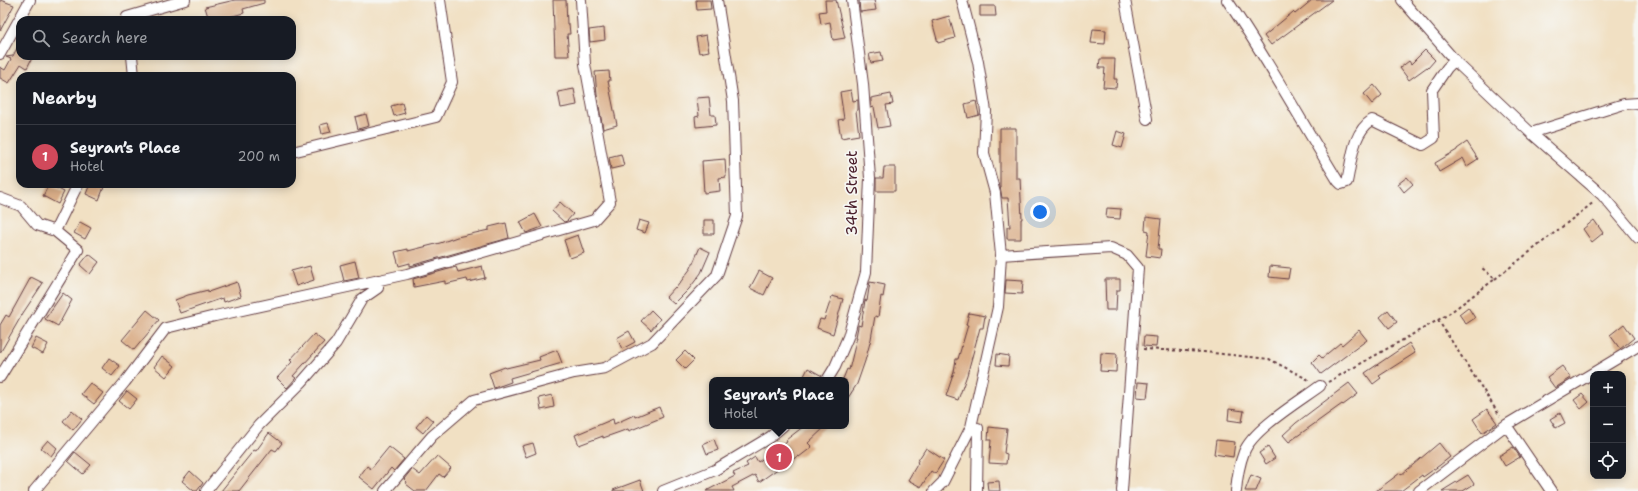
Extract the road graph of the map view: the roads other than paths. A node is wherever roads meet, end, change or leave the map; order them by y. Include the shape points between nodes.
1 (30, 0) edge
2 (185, 0) edge
3 (440, 0) edge
4 (581, 0) edge
5 (718, 0) edge
6 (852, 0) edge
7 (962, 0) edge
8 (1125, 0) edge
9 (1227, 0) edge
10 (1402, 0) edge
11 (21, 16) edge
12 (130, 16) edge
13 (16, 25) edge
14 (0, 54) edge
15 (132, 60) edge
16 (1455, 60) junction
17 (134, 72) edge
18 (1638, 103) edge
19 (1147, 119) dead end
20 (1531, 133) junction
21 (296, 151) edge
22 (76, 188) edge
23 (0, 198) edge
24 (55, 231) junction
25 (1638, 238) edge
26 (1001, 255) junction
27 (378, 280) junction
28 (1638, 346) edge
29 (0, 377) edge
30 (829, 377) edge
31 (1320, 386) road end
32 (1506, 425) junction
33 (978, 428) dead end
34 (779, 429) edge
35 (34, 491) edge
36 (206, 491) edge
37 (385, 491) edge
38 (662, 491) edge
39 (934, 491) edge
40 (977, 491) edge
41 (1122, 491) edge
42 (1236, 491) edge
43 (1419, 491) edge
44 (1551, 491) edge

1 - 11 street
2 - 12 street
3 - 21 street via 452,82 436,117
4 - 27 street via 585,64 610,202 594,220
5 - 37 street via 733,101 737,216 717,275 652,343 605,368 474,400 432,436
6 - 30 street, 34th Street via 863,84 870,178 866,272 848,337
7 - 26 street via 978,62 986,111 984,153 995,193
8 - 19 street
9 - 16 street via 1254,39 1341,184 1347,182 1357,137 1365,124 1372,120 1423,146 1434,138 1432,90
10 - 16 street
13 - 14 street
15 - 17 street
16 - 20 street
18 - 20 street via 1624,104
20 - 25 street via 1602,195
22 - 24 street
23 - 24 street via 21,206 37,226
24 - 29 street via 78,250
26 - 39 street via 998,307 970,427 943,482
26 - 41 street via 1111,248 1127,255 1138,268
27 - 35 street via 166,328
27 - 36 street via 378,288 362,299 336,343 259,425
28 - 32 street
31 - 42 street via 1262,429 1244,450
32 - 43 street
32 - 44 street
33 - 40 street
34 - 38 street via 715,470

